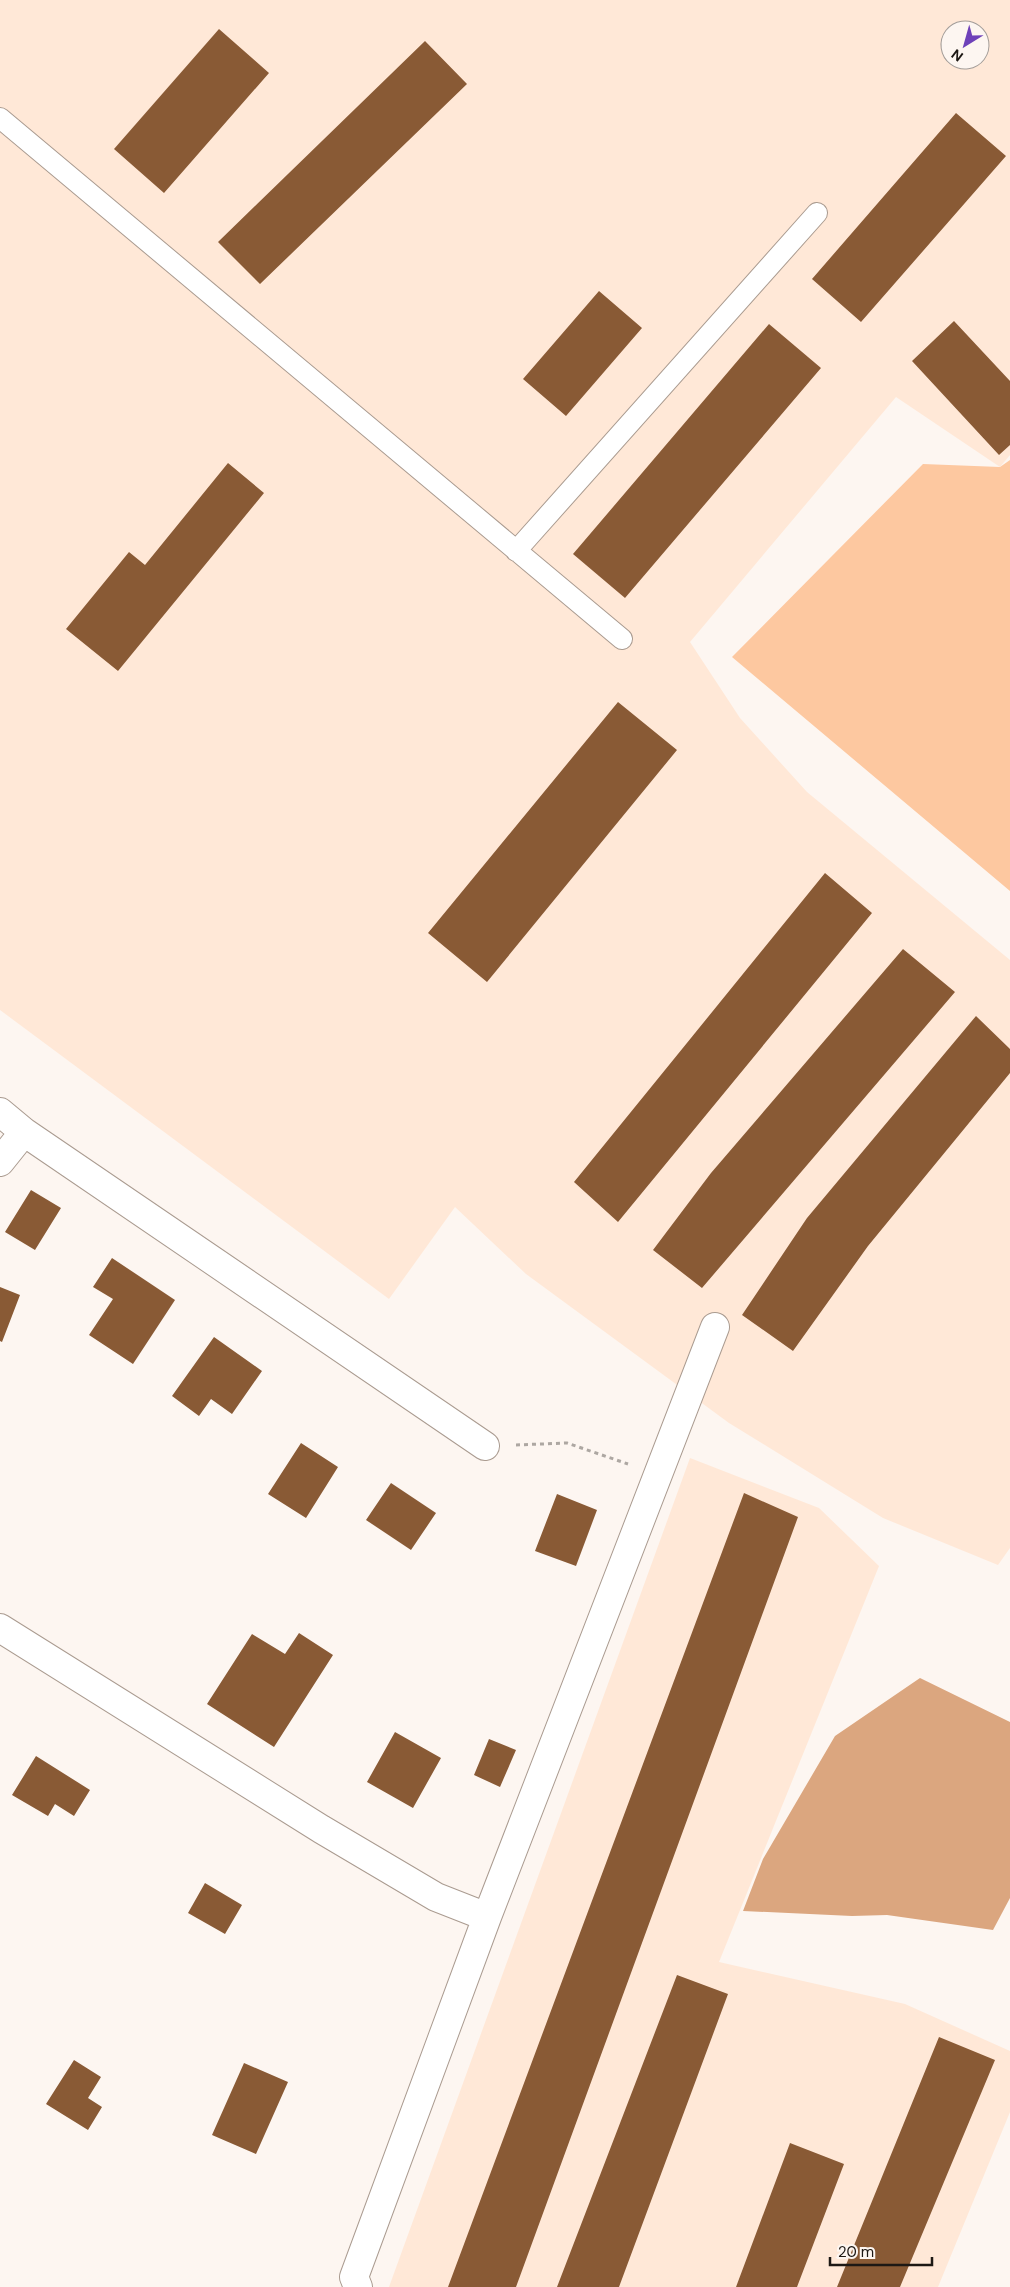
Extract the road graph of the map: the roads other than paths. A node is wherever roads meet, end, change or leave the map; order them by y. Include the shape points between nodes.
1 (0, 118) edge
2 (817, 214) dead end
3 (516, 551) junction
4 (622, 640) dead end
5 (0, 1112) edge
6 (24, 1132) junction
7 (0, 1162) edge
8 (715, 1327) dead end
9 (485, 1446) road end
10 (0, 1628) edge
11 (487, 1917) junction
12 (358, 2287) edge

1 - 3 lane
2 - 3 lane
3 - 4 lane
5 - 6 street
6 - 7 street
6 - 9 street
8 - 11 street
10 - 11 street via 345,1844 436,1897
11 - 12 street via 354,2278

